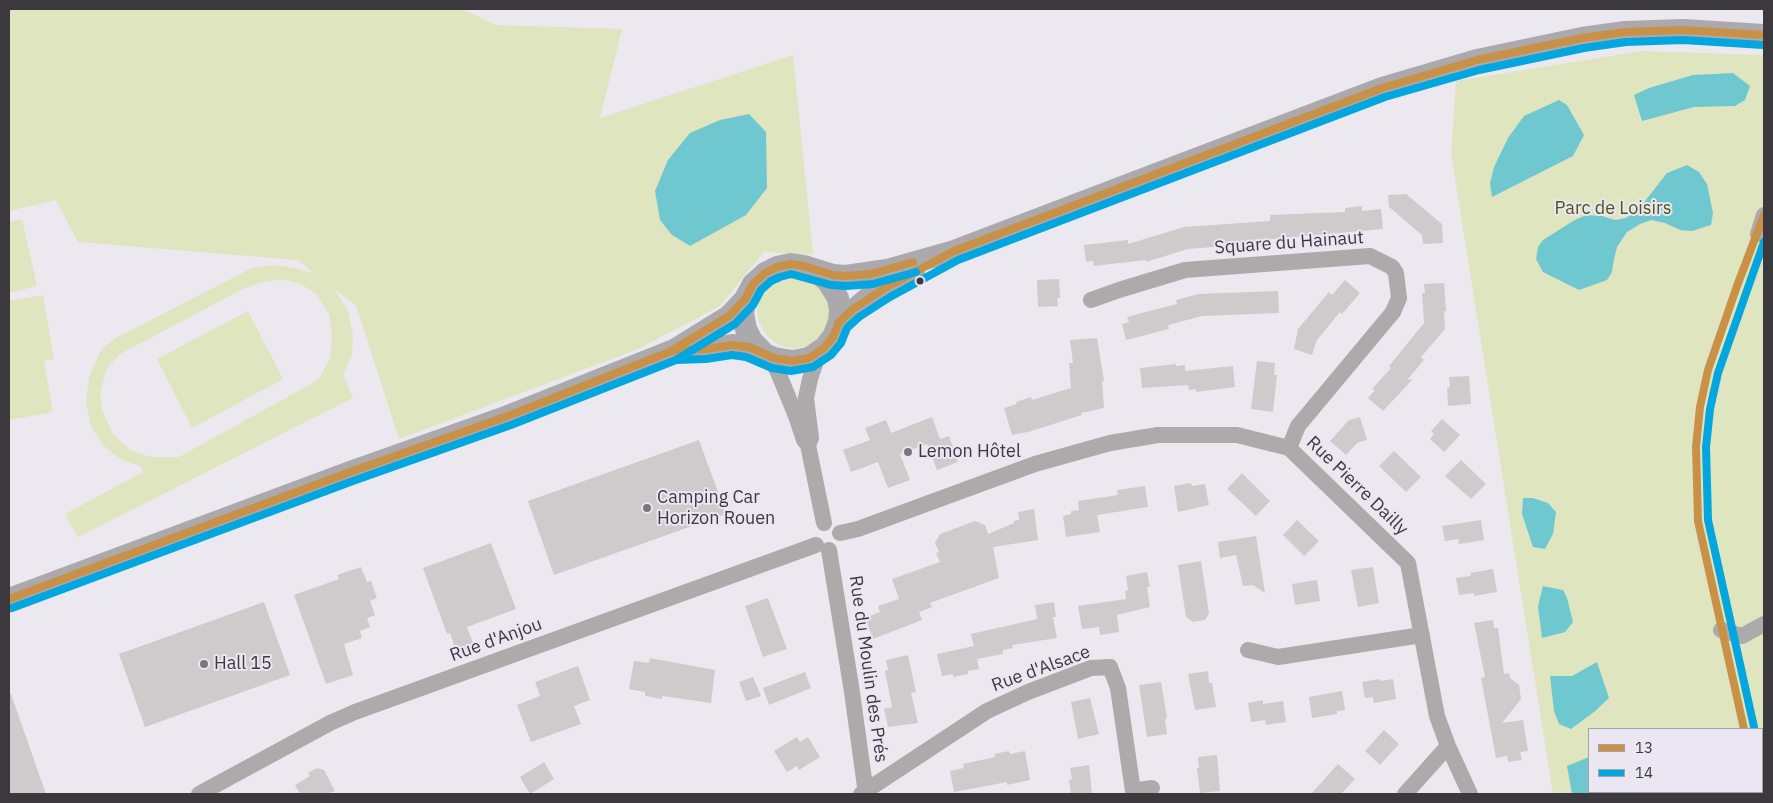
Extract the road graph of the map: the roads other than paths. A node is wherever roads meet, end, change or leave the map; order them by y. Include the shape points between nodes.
1 (1764, 35) edge
2 (1764, 215) edge
3 (1758, 234) dead end
4 (954, 251) junction
5 (816, 271) junction
6 (745, 299) junction
7 (1091, 300) dead end
8 (839, 322) junction
9 (824, 348) junction
10 (674, 350) junction
11 (765, 353) junction
12 (808, 445) junction
13 (1289, 448) junction
14 (824, 523) junction
15 (840, 533) junction
16 (822, 547) junction
17 (9, 599) edge
18 (1764, 624) edge
19 (1721, 630) dead end
20 (1422, 635) junction
21 (1248, 650) dead end
22 (1448, 746) junction
23 (1152, 788) dead end
24 (864, 793) edge
25 (199, 794) edge
26 (1405, 794) edge
27 (1470, 794) edge

1 - 4 main road via 1683,30 1625,32 1545,44 1477,60 1382,88
2 - 3 street
4 - 5 main road via 872,274 833,275
4 - 8 main road via 885,288
5 - 6 main road via 797,265 777,266 764,272
5 - 8 main road via 838,298
6 - 10 main road via 729,316
6 - 11 main road via 746,329 752,341
7 - 13 street, Square du Hainaut via 1185,270 1370,256 1392,267 1396,273 1399,298 1393,312 1298,426
8 - 9 main road
9 - 11 main road via 809,358 793,361
9 - 12 street via 816,361 806,398 811,438
10 - 11 main road via 732,345
10 - 17 main road via 508,416
11 - 12 street via 777,370
12 - 14 street
13 - 15 street, Rue Pierre Dailly via 1237,435 1158,436 1110,443 1035,464
13 - 20 street, Rue Pierre Dailly via 1408,563
14 - 15 street via 834,524
14 - 16 street via 814,531 814,540
15 - 16 street via 835,547
16 - 24 street, Rue du Moulin des Prés via 852,692
16 - 25 street, Rue d'Anjou via 355,712
18 - 19 street via 1742,636
20 - 21 street via 1278,657
20 - 22 street, Rue Pierre Dailly via 1437,716
22 - 26 street
22 - 27 street, Rue Pierre Dailly
23 - 24 street, Rue d'Alsace via 1133,790 1118,688 1110,667 1091,668 987,711

